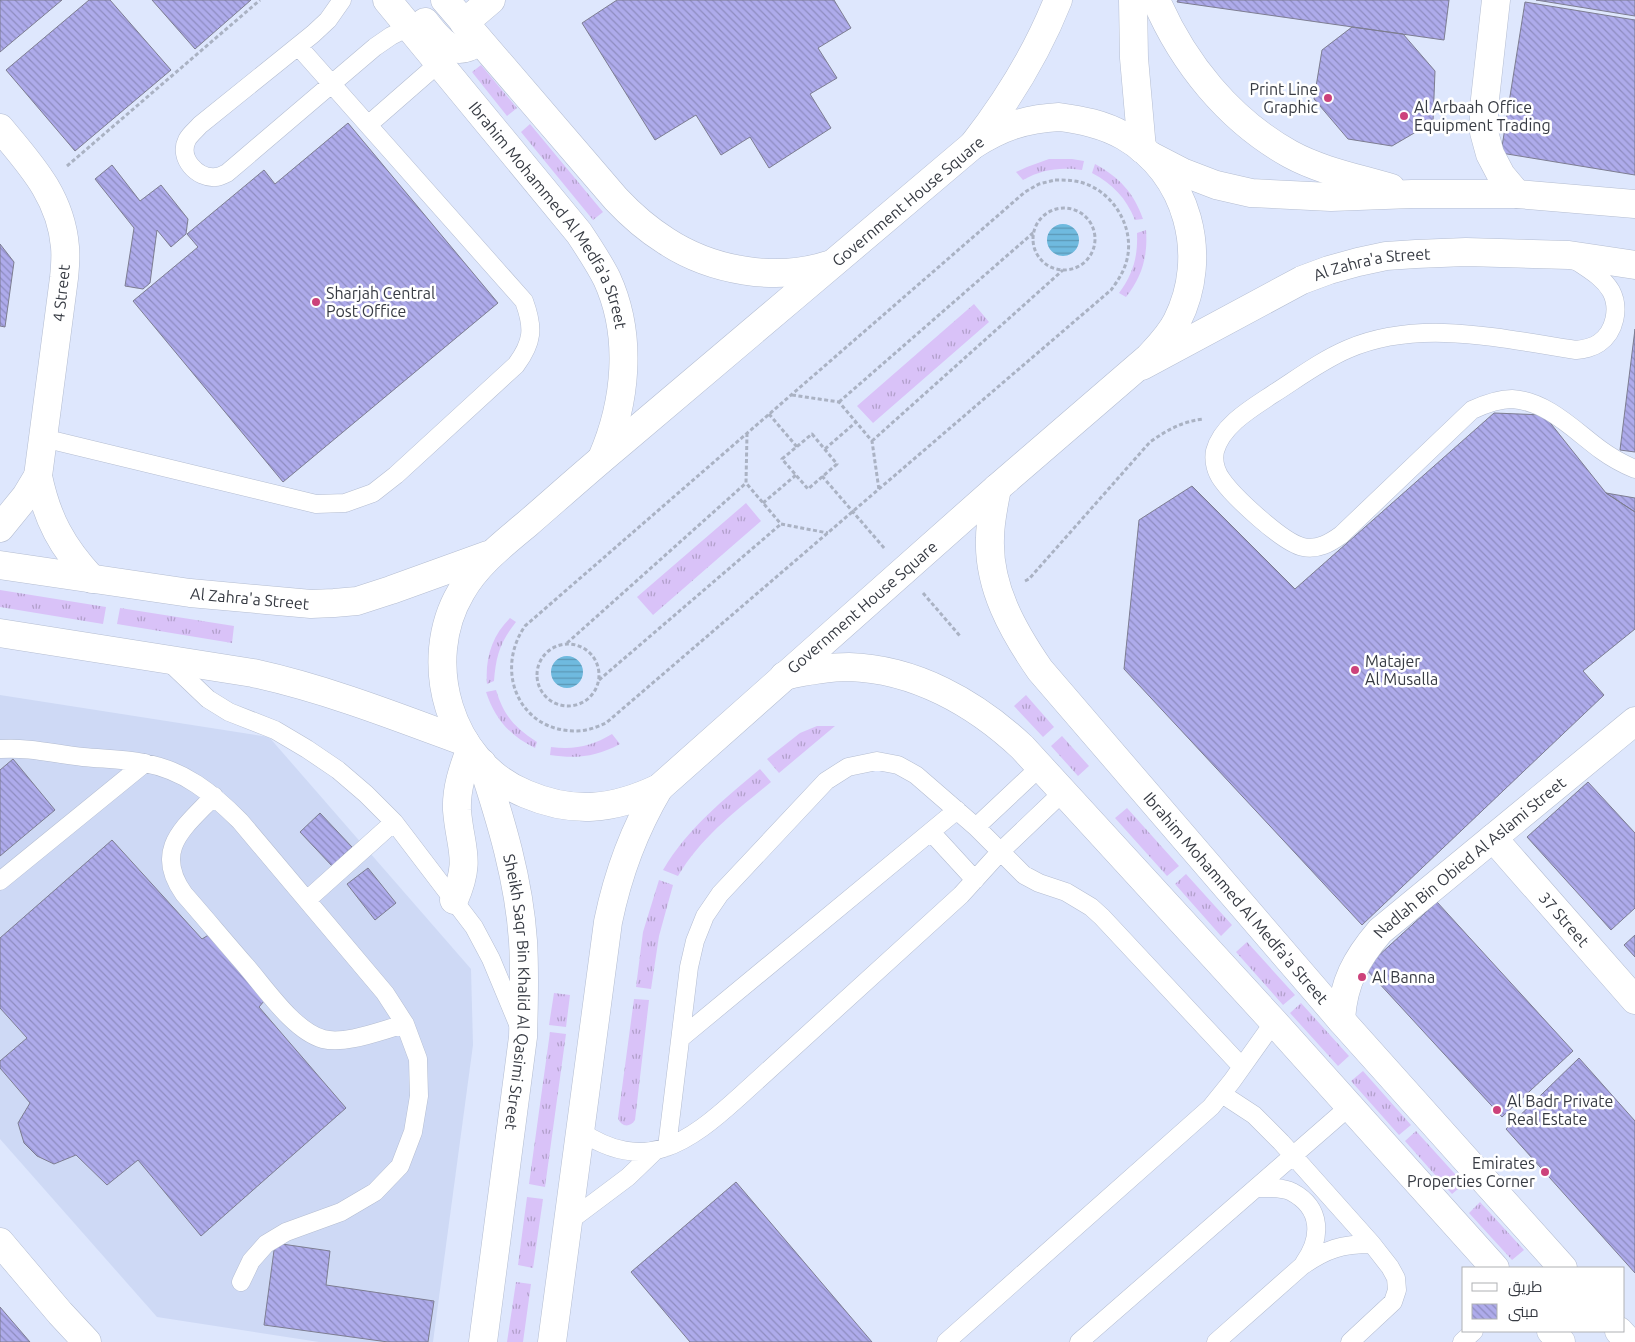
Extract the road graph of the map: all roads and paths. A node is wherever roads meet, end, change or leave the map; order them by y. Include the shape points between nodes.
1 (260, 0) edge
2 (342, 0) edge
3 (387, 0) edge
4 (402, 0) edge
5 (445, 0) edge
6 (491, 0) edge
7 (1058, 0) edge
8 (1133, 0) edge
9 (1156, 0) edge
10 (1496, 0) edge
11 (409, 27) junction
12 (472, 32) junction
13 (298, 46) junction
14 (438, 63) junction
15 (332, 84) junction
16 (368, 125) junction
17 (0, 128) edge
18 (973, 145) junction
19 (1146, 152) junction
20 (45, 185) junction
21 (1412, 194) junction
22 (1518, 194) junction
23 (1635, 204) edge
24 (1033, 233) junction
25 (1569, 255) junction
26 (832, 264) junction
27 (1635, 265) edge
28 (1063, 270) junction
29 (1132, 372) junction
30 (791, 395) junction
31 (839, 402) junction
32 (769, 414) junction
33 (1237, 421) junction
34 (856, 422) junction
35 (747, 433) junction
36 (43, 438) junction
37 (872, 441) junction
38 (797, 447) junction
39 (824, 449) junction
40 (601, 460) junction
41 (1635, 469) edge
42 (796, 474) junction
43 (38, 476) junction
44 (822, 476) junction
45 (746, 483) junction
46 (997, 488) junction
47 (879, 490) junction
48 (840, 496) dead end
49 (763, 503) junction
50 (780, 524) junction
51 (0, 528) edge
52 (829, 533) junction
53 (494, 552) junction
54 (0, 565) edge
55 (92, 579) junction
56 (997, 589) junction
57 (0, 633) edge
58 (567, 643) junction
59 (165, 659) junction
60 (783, 676) junction
61 (599, 680) junction
62 (1635, 721) edge
63 (0, 749) edge
64 (472, 752) junction
65 (145, 763) junction
66 (1040, 766) junction
67 (659, 788) junction
68 (1063, 792) junction
69 (214, 796) junction
70 (957, 810) junction
71 (394, 822) junction
72 (976, 827) junction
73 (931, 832) junction
74 (1493, 838) junction
75 (1000, 852) junction
76 (975, 880) junction
77 (0, 882) edge
78 (306, 900) junction
79 (454, 900) junction
80 (1635, 1000) edge
81 (1341, 1020) junction
82 (1274, 1022) junction
83 (405, 1024) junction
84 (523, 1037) junction
85 (681, 1038) junction
86 (1242, 1067) junction
87 (1222, 1094) junction
88 (1350, 1106) junction
89 (580, 1131) junction
90 (661, 1149) junction
91 (1294, 1155) junction
92 (1257, 1188) junction
93 (568, 1222) junction
94 (0, 1242) edge
95 (1372, 1244) junction
96 (1302, 1266) junction
97 (1494, 1267) edge
98 (1562, 1267) edge
99 (241, 1282) dead end
100 (1473, 1332) edge
101 (1552, 1332) edge
102 (1620, 1332) edge
103 (87, 1342) edge
104 (482, 1342) edge
105 (552, 1342) edge
106 (946, 1342) edge
107 (1078, 1342) edge
108 (1216, 1342) edge
109 (1350, 1342) edge
110 (1462, 1342) edge
111 (1561, 1342) edge
112 (1629, 1342) edge

1 - 20 path
2 - 13 lane via 328,20
3 - 11 main road, Ibrahim Mohammed Al Medfa'a Street
4 - 12 main road via 444,44 468,47
5 - 12 main road
6 - 12 main road
7 - 18 main road via 1021,78
8 - 19 main road via 1134,58
9 - 21 main road via 1192,64 1209,86 1250,126 1290,154 1308,162
10 - 22 main road via 1484,132 1490,154 1501,175
11 - 14 main road, Ibrahim Mohammed Al Medfa'a Street
11 - 15 lane via 375,47
12 - 26 main road via 616,199 667,242 708,260 758,272 810,271
13 - 15 lane
13 - 15 lane via 193,133 186,142 185,152 196,172 217,178 227,173
14 - 16 lane
14 - 40 main road, Ibrahim Mohammed Al Medfa'a Street via 579,233 607,280 622,332 623,376 618,411
15 - 16 lane
16 - 36 lane via 524,301 531,318 531,335 526,351 516,365 396,475 373,493 345,503 316,504
17 - 20 main road, 4 Street
18 - 19 main road, Government House Square via 1014,124 1058,117 1103,126
18 - 26 main road, Government House Square
19 - 21 main road via 1182,172 1251,193 1331,197
19 - 29 main road, Government House Square via 1166,173 1177,192 1192,235 1193,258 1191,280 1176,322 1164,341
20 - 36 main road, 4 Street via 61,220 66,249
21 - 22 main road
22 - 23 main road
24 - 28 path via 1036,254 1048,265
24 - 28 path via 1042,217 1059,208 1077,210 1091,223 1095,242 1093,251 1081,265
24 - 31 path
25 - 27 main road, Al Zahra'a Street
25 - 29 main road, Al Zahra'a Street via 1466,252 1386,256 1358,262 1302,280
25 - 33 lane via 1603,281 1615,301 1613,325 1599,343 1576,350 1476,335 1412,333 1380,338 1319,364 1244,413
26 - 40 main road, Government House Square
28 - 37 path
29 - 46 main road, Government House Square
30 - 31 path
30 - 32 path
30 - 47 path via 1025,192 1039,184 1071,180 1086,184 1112,202 1122,216 1129,246 1124,270 1111,290
31 - 34 path
32 - 35 path
32 - 38 path
33 - 41 lane via 1220,439 1215,453 1216,467 1222,480 1254,513 1291,543 1304,548 1330,543 1341,535 1472,410 1491,402 1512,399 1533,403 1559,417 1603,452
33 - 56 path via 1218,418 1183,423 1150,442 1028,579 1015,586
34 - 37 path
34 - 39 path
35 - 45 path
35 - 52 path via 525,626 517,638 510,667 517,696 525,709 536,719 563,730 585,730 606,723
36 - 43 main road, 4 Street
37 - 47 path
38 - 39 path via 812,434
38 - 42 path via 782,459
39 - 44 path via 837,464
40 - 53 main road, Government House Square
42 - 44 path via 808,489
42 - 49 path
43 - 51 main road, 4 Street
43 - 55 main road, 4 Street via 55,529 76,562
44 - 48 path
45 - 49 path
45 - 58 path
46 - 56 main road, Ibrahim Mohammed Al Medfa'a Street via 990,539
46 - 60 main road, Government House Square
47 - 52 path
49 - 50 path
50 - 52 path
50 - 61 path
53 - 55 main road, Al Zahra'a Street via 357,601 334,603 238,598
53 - 64 main road, Government House Square via 460,592 444,642 445,694 453,719
54 - 55 main road, Al Zahra'a Street
56 - 81 main road, Ibrahim Mohammed Al Medfa'a Street via 1022,645 1040,670
57 - 59 main road
58 - 61 path via 588,650 597,664
58 - 61 path via 548,651 538,667 537,677 545,695 553,702 572,706 590,697
59 - 64 main road via 290,681 361,703
59 - 71 lane via 208,699 229,712 275,730 338,770
60 - 66 main road via 815,669 849,667 915,679 982,713
60 - 67 main road, Government House Square
62 - 74 main road, Nadlah Bin Obied Al Aslami Street
63 - 65 lane via 20,748
64 - 67 main road, Government House Square via 520,792 566,806 590,808 614,804
64 - 79 main road via 462,770 458,793 465,868
64 - 84 main road, Sheikh Saqr Bin Khalid Al Qasimi Street via 506,842 517,896 524,950
65 - 69 lane via 170,771
65 - 77 lane
66 - 68 main road
66 - 72 lane
67 - 89 main road via 629,845 613,898
68 - 75 lane
68 - 82 main road
69 - 78 lane via 240,821
69 - 83 lane via 176,838 171,852 170,868 184,894 291,1018 312,1035 324,1039 350,1039
70 - 72 lane
70 - 73 lane
70 - 85 lane via 916,775 898,765 877,761 848,766 826,781 720,894 705,916 694,941
71 - 78 lane
71 - 79 lane
72 - 75 lane
73 - 76 lane
73 - 85 lane
74 - 80 main road, 37 Street
74 - 81 main road, Nadlah Bin Obied Al Aslami Street via 1366,946 1347,982
75 - 76 lane
75 - 86 lane via 1024,875 1066,892 1102,917
76 - 90 lane via 722,1112 688,1137
78 - 83 lane via 385,993
79 - 84 lane via 474,927 491,959
81 - 98 main road, Ibrahim Mohammed Al Medfa'a Street
82 - 86 lane
82 - 88 main road
83 - 99 lane via 418,1059 419,1096 413,1132 400,1166 375,1192 341,1212 286,1232 266,1244 251,1261
84 - 104 main road, Sheikh Saqr Bin Khalid Al Qasimi Street
85 - 90 lane
86 - 87 lane
87 - 91 lane via 1254,1115
87 - 106 lane via 1211,1108
88 - 91 lane
88 - 97 main road
89 - 90 lane via 616,1149 635,1153
89 - 93 main road
90 - 93 lane
91 - 92 lane
91 - 95 lane
92 - 96 lane via 1291,1191 1306,1201 1315,1216 1315,1246
92 - 107 lane
93 - 105 main road
94 - 103 main road
95 - 96 lane via 1334,1248
95 - 109 lane via 1396,1278 1397,1290 1393,1302
96 - 108 lane
100 - 110 lane
101 - 111 main road
102 - 112 main road

